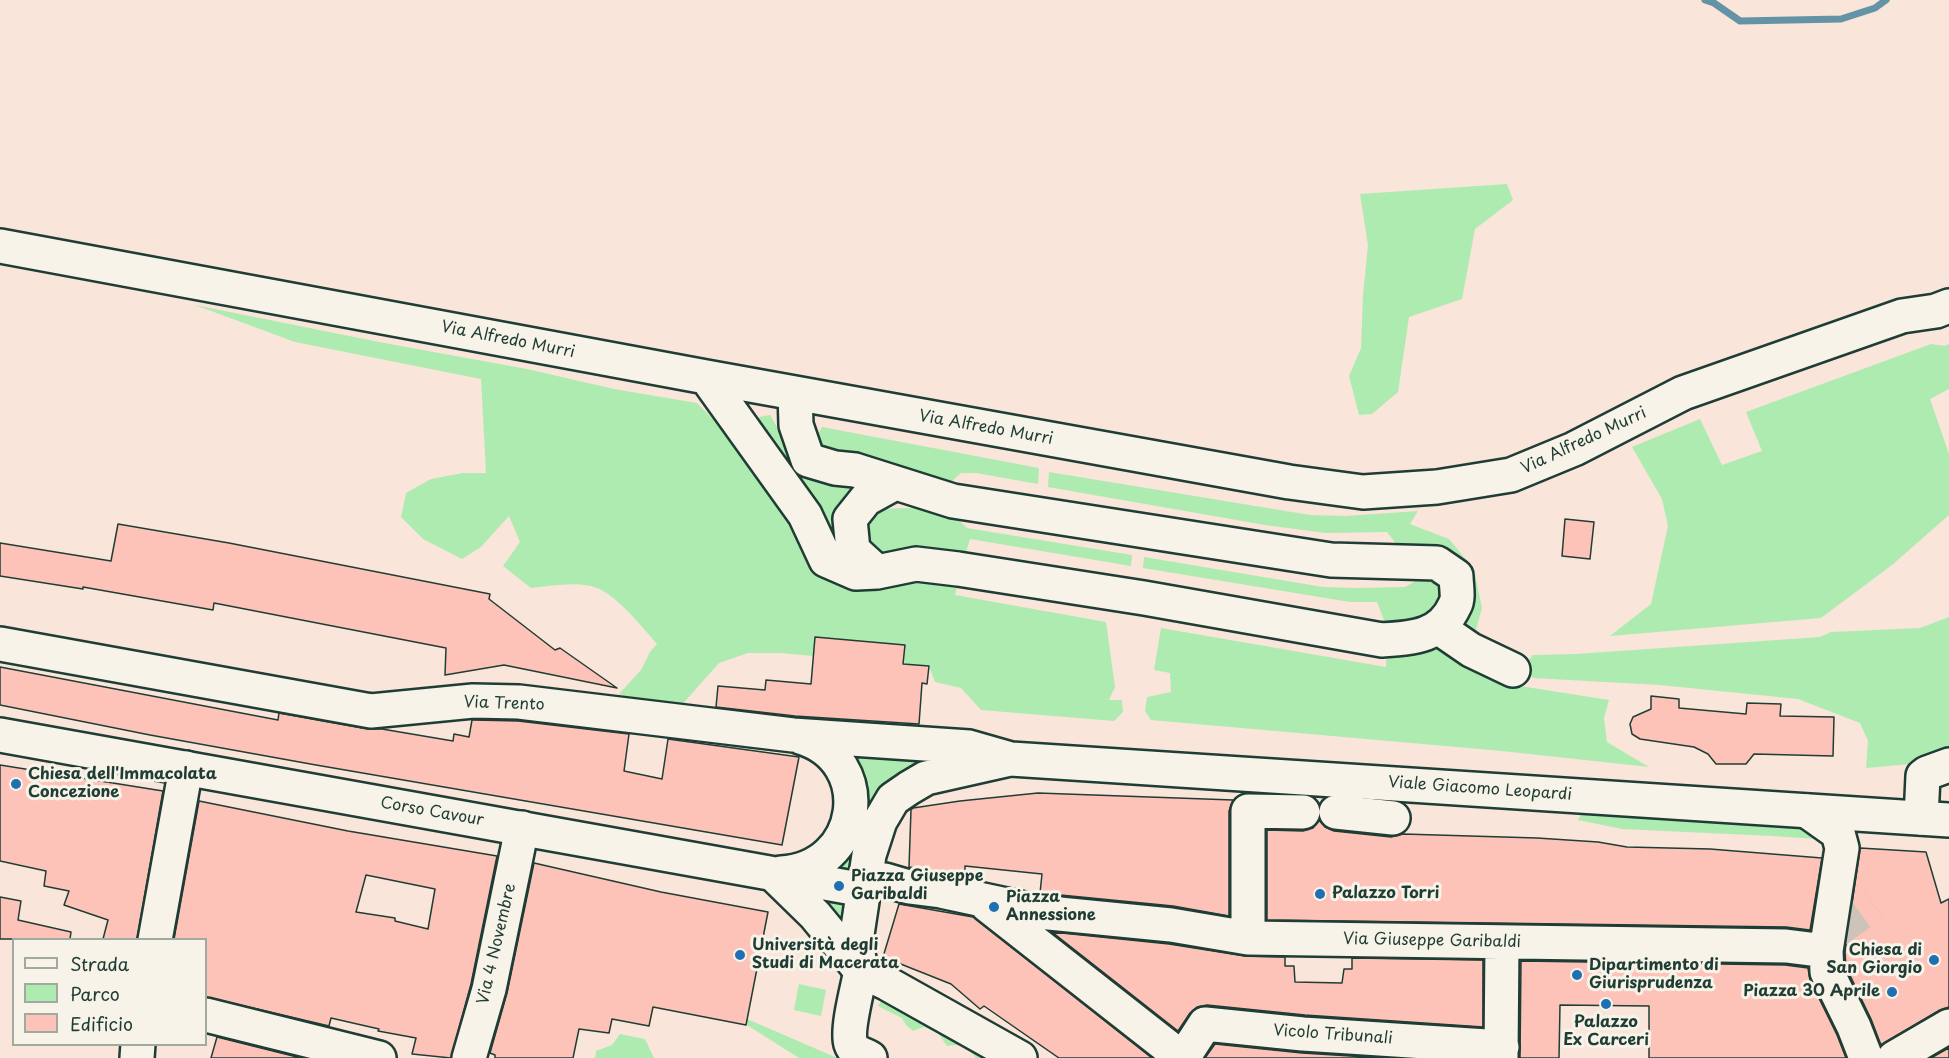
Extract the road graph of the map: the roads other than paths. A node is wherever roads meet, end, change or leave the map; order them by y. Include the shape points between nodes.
1 (0, 246) edge
2 (1949, 306) edge
3 (706, 377) junction
4 (795, 393) junction
5 (895, 483) junction
6 (877, 572) junction
7 (1439, 628) junction
8 (0, 644) edge
9 (1513, 670) dead end
10 (0, 735) edge
11 (793, 735) junction
12 (1011, 759) junction
13 (1949, 765) edge
14 (186, 768) junction
15 (852, 802) junction
16 (1807, 811) junction
17 (1303, 812) dead end
18 (1336, 812) dead end
19 (1393, 818) dead end
20 (1935, 819) edge
21 (522, 828) junction
22 (874, 835) junction
23 (773, 874) junction
24 (904, 886) junction
25 (864, 890) junction
26 (1037, 927) junction
27 (155, 938) edge
28 (1248, 938) junction
29 (1829, 939) junction
30 (1502, 946) junction
31 (861, 970) junction
32 (207, 1015) edge
33 (1949, 1026) edge
34 (1302, 1046) edge
35 (1501, 1052) edge
36 (379, 1058) edge
37 (469, 1058) edge
38 (870, 1058) edge
39 (1020, 1058) edge
40 (1182, 1058) edge
41 (1866, 1058) edge
42 (1894, 1058) edge

1 - 3 street, Via Alfredo Murri
2 - 4 street, Via Alfredo Murri via 1902,316 1683,393 1574,449 1511,475 1437,487 1363,492 1289,482
3 - 4 street, Via Alfredo Murri
3 - 6 street via 805,515 826,560 856,573
4 - 5 street via 796,426 808,460
5 - 6 street via 866,499 850,519 853,550
5 - 7 street via 953,501 1331,560 1437,563 1456,576 1456,604
6 - 7 street via 916,564 958,569 1382,640 1415,638
7 - 9 street via 1470,650
8 - 11 street, Via Trento via 371,711 473,701 519,702
10 - 14 street, Corso Cavour
11 - 12 street, Via Trento via 969,747
11 - 15 street via 812,741 833,757 846,776
12 - 16 street, Viale Giacomo Leopardi
12 - 22 street via 926,778 893,799
13 - 20 street via 1923,776
14 - 21 street, Corso Cavour
14 - 27 street
15 - 22 street
15 - 23 street via 846,831 833,851 802,870
16 - 20 street, Viale Giacomo Leopardi
16 - 29 street via 1838,833 1842,848
17 - 28 street via 1248,811
18 - 19 street
21 - 23 street, Corso Cavour
21 - 37 street, Via 4 Novembre via 489,989
22 - 24 street via 884,868
22 - 25 street
23 - 25 street, Corso Cavour
23 - 31 street via 815,915
24 - 25 street via 886,892
24 - 26 street via 979,898
25 - 31 street via 856,941
26 - 28 street, Via Giuseppe Garibaldi via 1171,925
26 - 40 street
28 - 30 street, Via Giuseppe Garibaldi
29 - 30 street, Via Giuseppe Garibaldi via 1786,946
29 - 41 street via 1827,972
30 - 35 street
31 - 38 street via 851,1044
31 - 39 street
32 - 36 street
33 - 42 street
34 - 35 street, Vicolo Tribunali
34 - 40 street, Vicolo Tribunali via 1205,1024

